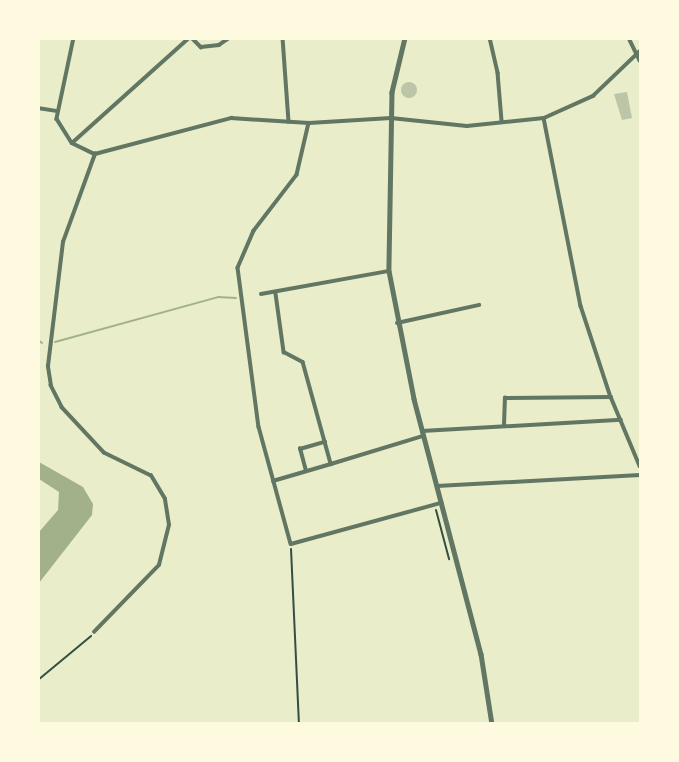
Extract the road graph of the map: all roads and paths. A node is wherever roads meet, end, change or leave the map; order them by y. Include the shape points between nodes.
1 (74, 38) edge
2 (190, 38) edge
3 (229, 38) edge
4 (283, 38) edge
5 (405, 38) edge
6 (490, 38) edge
7 (629, 38) edge
8 (640, 52) edge
9 (640, 61) edge
10 (38, 108) edge
11 (56, 111) junction
12 (391, 118) junction
13 (544, 118) junction
14 (502, 121) junction
15 (289, 122) junction
16 (309, 123) junction
17 (72, 143) junction
18 (95, 154) junction
19 (389, 271) junction
20 (261, 294) dead end
21 (276, 294) junction
22 (479, 305) dead end
23 (397, 323) junction
24 (611, 397) junction
25 (621, 420) junction
26 (504, 425) junction
27 (423, 433) junction
28 (325, 442) junction
29 (331, 464) junction
30 (640, 466) edge
31 (306, 471) junction
32 (640, 475) edge
33 (273, 481) junction
34 (436, 486) junction
35 (438, 504) junction
36 (291, 544) junction
37 (450, 562) dead end
38 (94, 632) joint
39 (38, 680) edge
40 (299, 723) edge
41 (492, 723) edge

1 - 11 street
2 - 3 street via 201,47 219,45
2 - 17 street
4 - 15 street
5 - 12 street via 394,74
6 - 14 street
7 - 8 street
8 - 9 street
8 - 13 street via 593,96
10 - 11 street
11 - 17 street
12 - 14 street via 458,126
12 - 16 street
12 - 19 street
13 - 14 street
13 - 24 street via 579,296
15 - 16 street
15 - 18 street via 231,118 204,122 130,148
16 - 33 street via 297,175 254,231 238,268 255,406
17 - 18 street
18 - 38 street via 63,242 48,366 51,386 62,408 104,453 151,476 162,492 169,525 159,565
19 - 21 street
19 - 23 street
20 - 21 street
21 - 28 street via 284,352 303,362
22 - 23 street
23 - 27 street
24 - 25 street
24 - 26 street via 505,398
25 - 26 street
25 - 30 street
26 - 27 street
27 - 29 street
27 - 34 street
28 - 29 street
28 - 31 street via 300,449
29 - 31 street
31 - 33 street
32 - 34 street
33 - 36 street
34 - 35 street
35 - 36 street
35 - 37 path
35 - 41 street via 481,654
36 - 40 path
38 - 39 path

